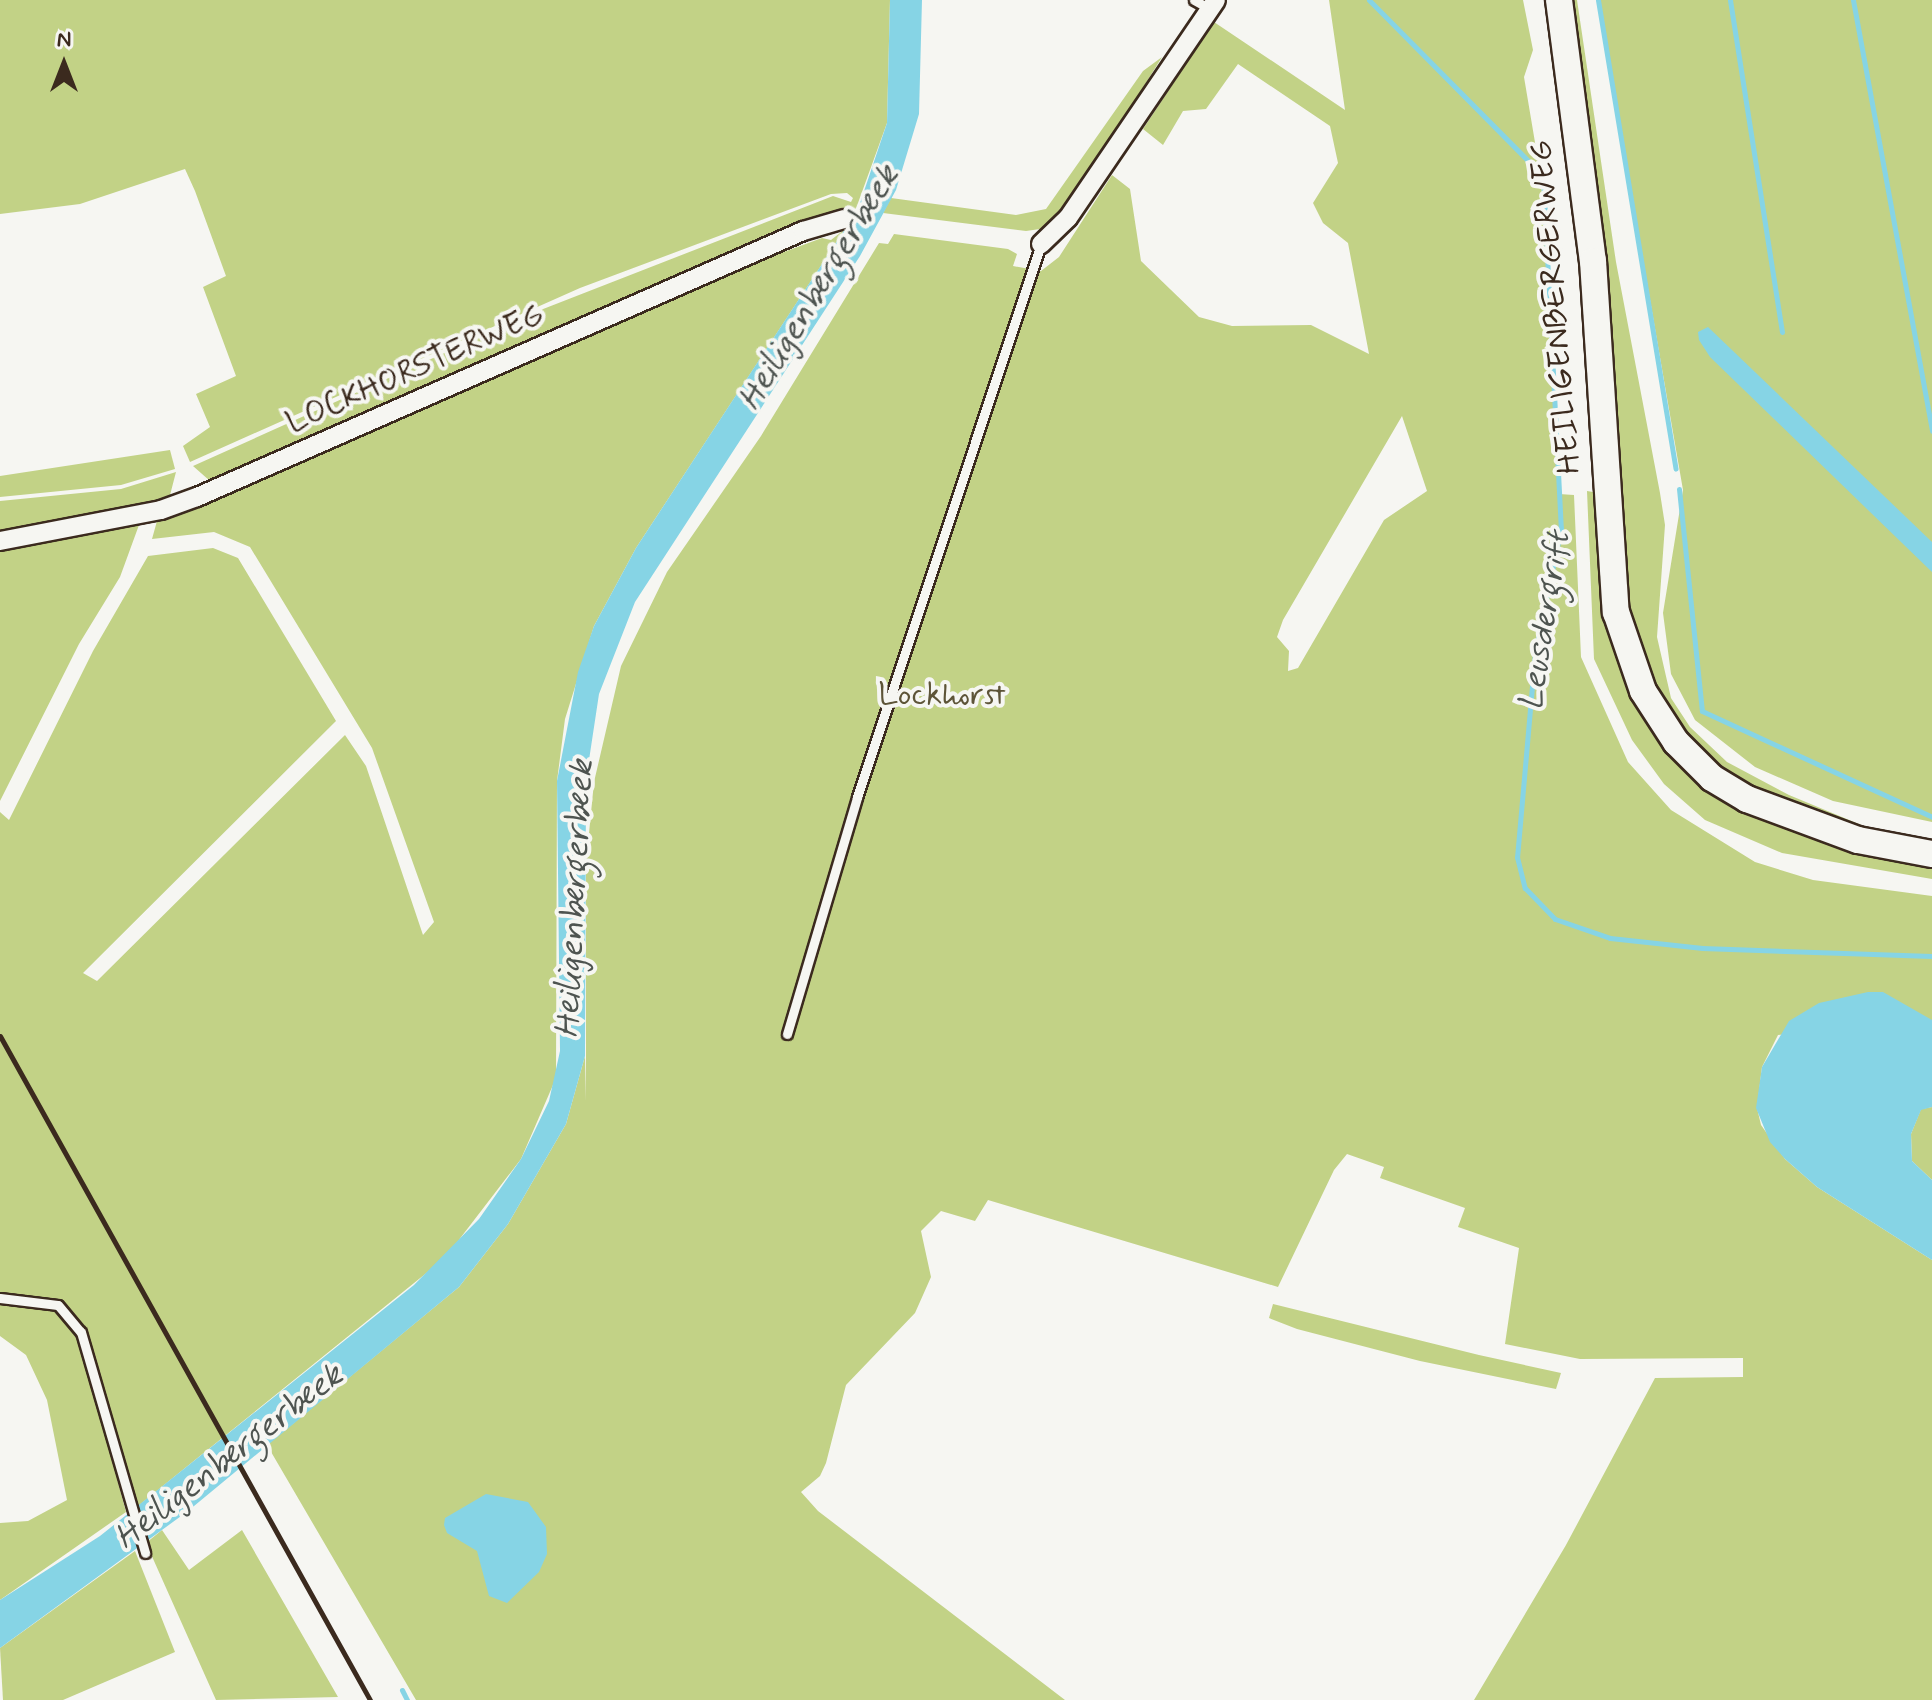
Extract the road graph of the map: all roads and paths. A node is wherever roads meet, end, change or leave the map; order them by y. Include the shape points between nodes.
1 (1559, 0) edge
2 (1207, 3) edge
3 (844, 219) dead end
4 (1041, 244) joint
5 (0, 541) edge
6 (1932, 854) edge
7 (787, 1034) dead end
8 (0, 1298) edge
9 (145, 1553) dead end

1 - 6 main road, HEILIGENBERGERWEG via 1593,261 1616,612 1643,691 1676,742 1712,778 1747,799 1858,840
2 - 4 street via 1068,218
3 - 5 street, LOCKHORSTERWEG via 803,231 185,501
4 - 7 lane via 857,797
8 - 9 lane via 58,1305 81,1332

